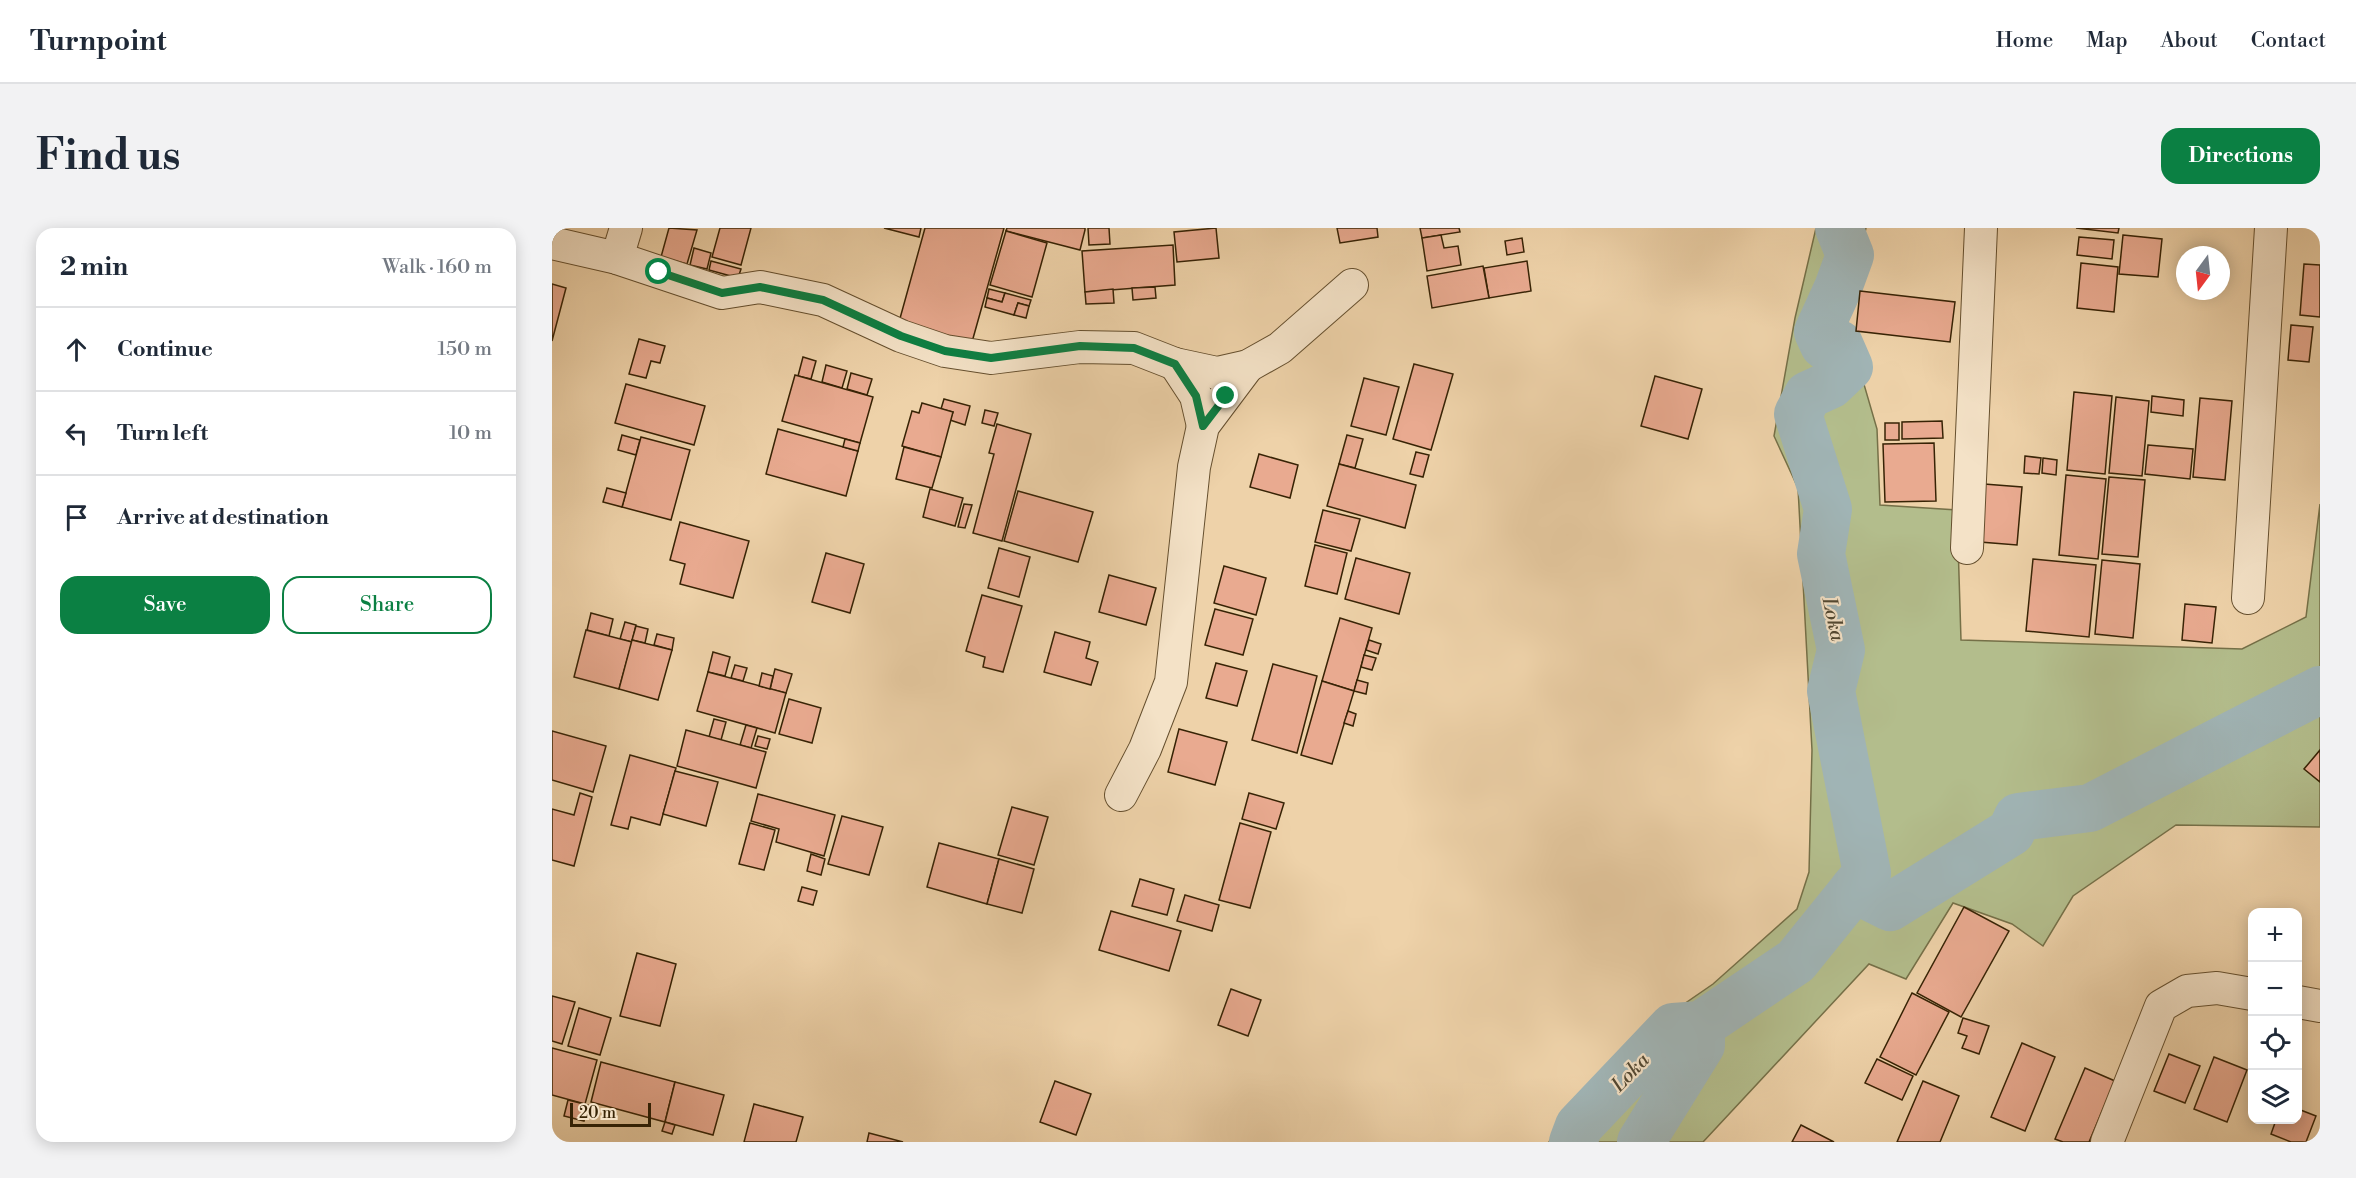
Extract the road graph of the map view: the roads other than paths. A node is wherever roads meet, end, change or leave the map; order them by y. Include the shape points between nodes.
1 (626, 228) edge
2 (1981, 228) edge
3 (2271, 228) edge
4 (552, 243) edge
5 (617, 258) junction
6 (1352, 285) dead end
7 (1175, 364) junction
8 (1248, 366) junction
9 (1203, 426) junction
10 (1967, 548) dead end
11 (2248, 598) dead end
12 (1121, 795) dead end
13 (2248, 993) edge
14 (2302, 1003) edge
15 (2320, 1006) edge
16 (2107, 1142) edge

1 - 5 street
2 - 10 street
3 - 11 street
4 - 5 street
5 - 7 street via 722,293 760,287 823,300 901,336 945,351 991,358 1080,346 1134,348
6 - 8 street via 1280,348
7 - 8 street via 1217,373
7 - 9 street via 1196,396
8 - 9 street
9 - 12 street via 1194,467 1171,682 1145,749
13 - 16 street via 2217,988 2187,991 2161,1006
14 - 15 street

